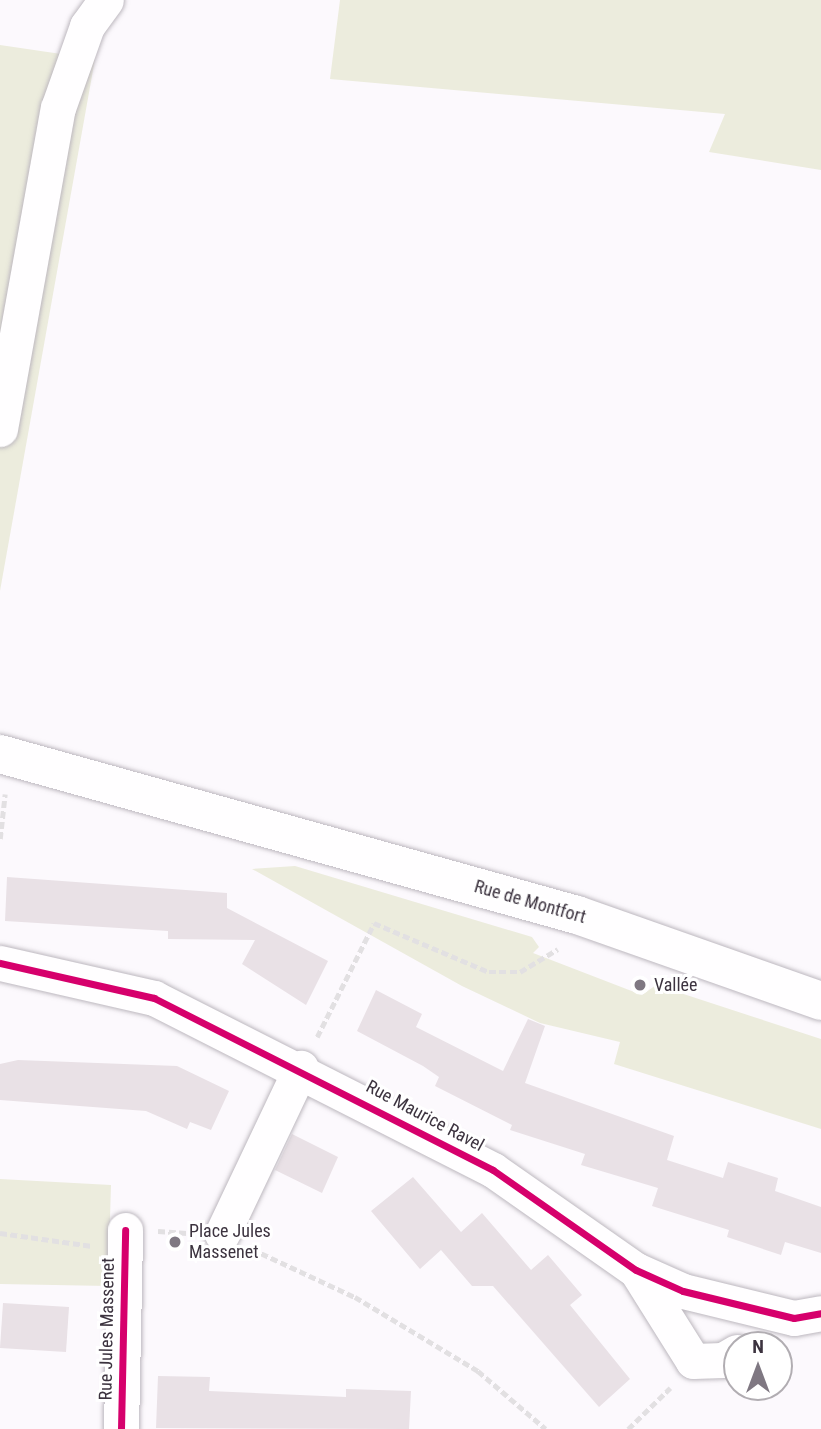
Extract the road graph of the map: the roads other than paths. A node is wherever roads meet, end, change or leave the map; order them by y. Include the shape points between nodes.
1 (106, 0) edge
2 (0, 429) edge
3 (0, 754) edge
4 (0, 963) edge
5 (821, 1001) edge
6 (300, 1069) junction
7 (222, 1234) road end
8 (125, 1239) road end
9 (636, 1270) junction
10 (808, 1316) edge
11 (777, 1331) edge
12 (723, 1360) edge
13 (121, 1429) edge

1 - 2 street via 87,26 58,108
3 - 5 main road, Rue de Montfort via 577,915
4 - 6 street, Rue Maurice Ravel via 154,998
6 - 7 street
6 - 9 street, Rue Maurice Ravel via 494,1170
8 - 13 street, Rue Jules Massenet
9 - 10 street, Rue Maurice Ravel via 683,1291
9 - 12 street via 693,1361
10 - 11 street

